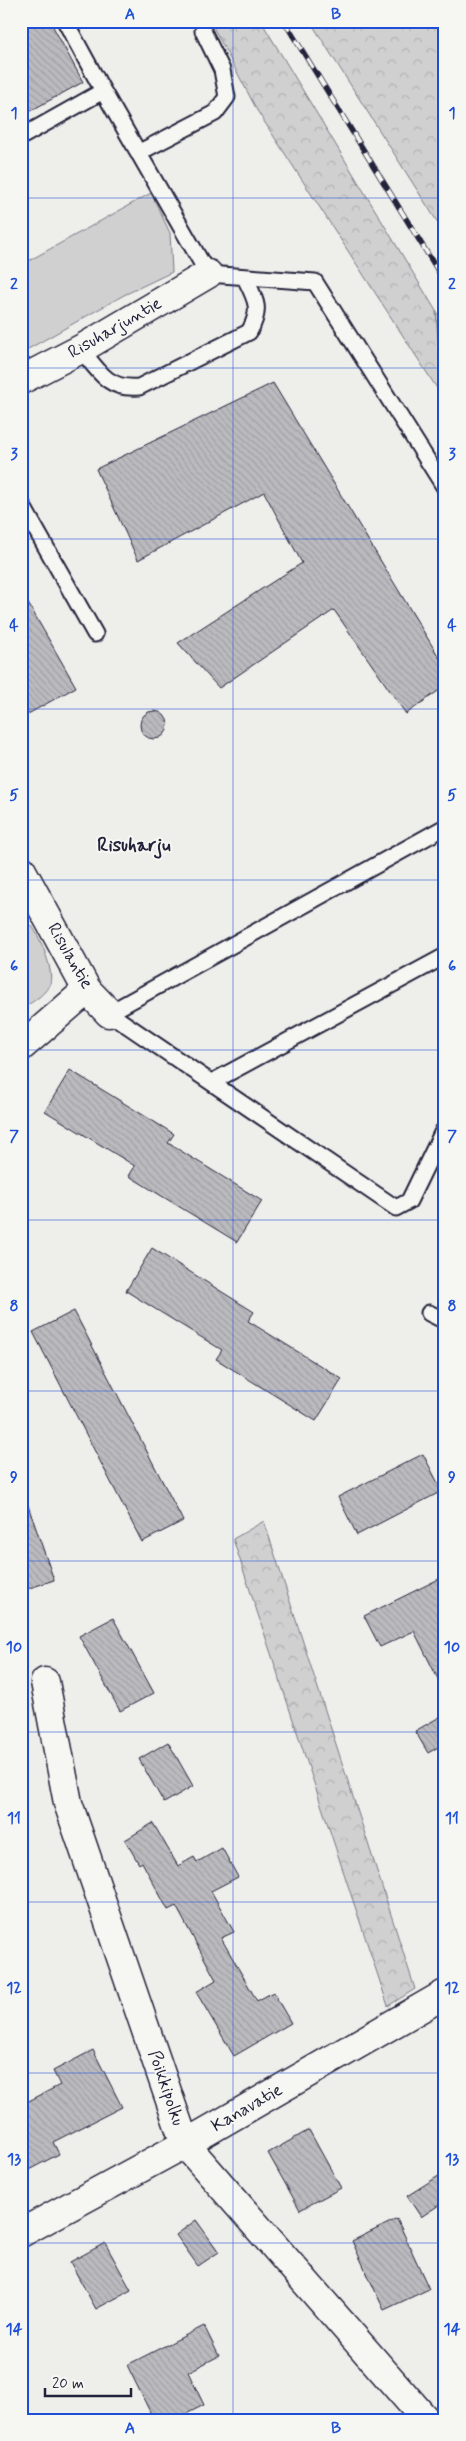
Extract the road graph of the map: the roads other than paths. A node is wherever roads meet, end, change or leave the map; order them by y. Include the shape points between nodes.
1 (65, 21) edge
2 (203, 31) dead end
3 (103, 91) junction
4 (21, 137) edge
5 (138, 153) junction
6 (208, 274) junction
7 (245, 278) junction
8 (81, 349) junction
9 (21, 380) edge
10 (445, 488) edge
11 (21, 503) edge
12 (95, 634) dead end
13 (445, 827) edge
14 (21, 868) edge
15 (445, 956) edge
16 (87, 990) junction
17 (109, 1013) junction
18 (21, 1047) edge
19 (212, 1082) junction
20 (444, 1131) dead end
21 (429, 1313) dead end
22 (445, 1321) edge
23 (45, 1682) dead end
24 (445, 1994) edge
25 (186, 2144) junction
26 (21, 2233) edge
27 (426, 2420) edge

1 - 3 lane
2 - 5 lane via 222,70 227,97 214,113
3 - 4 lane
3 - 5 lane
5 - 6 lane
6 - 7 lane
6 - 8 street, Risuharjuntie
7 - 8 lane via 256,301 257,318 248,332 139,387 125,388 104,379
7 - 10 lane via 314,282
8 - 9 street, Risuharjuntie
11 - 12 lane
13 - 17 lane
14 - 16 street, Risulantie
15 - 19 lane
16 - 17 street, Risulantie
16 - 18 street
17 - 19 lane
19 - 20 lane via 396,1208 410,1201
21 - 22 lane
23 - 25 street, Poikkipolku via 68,1803
24 - 25 street, Kanavatie
25 - 26 street, Kanavatie
25 - 27 street, Poikkipolku

